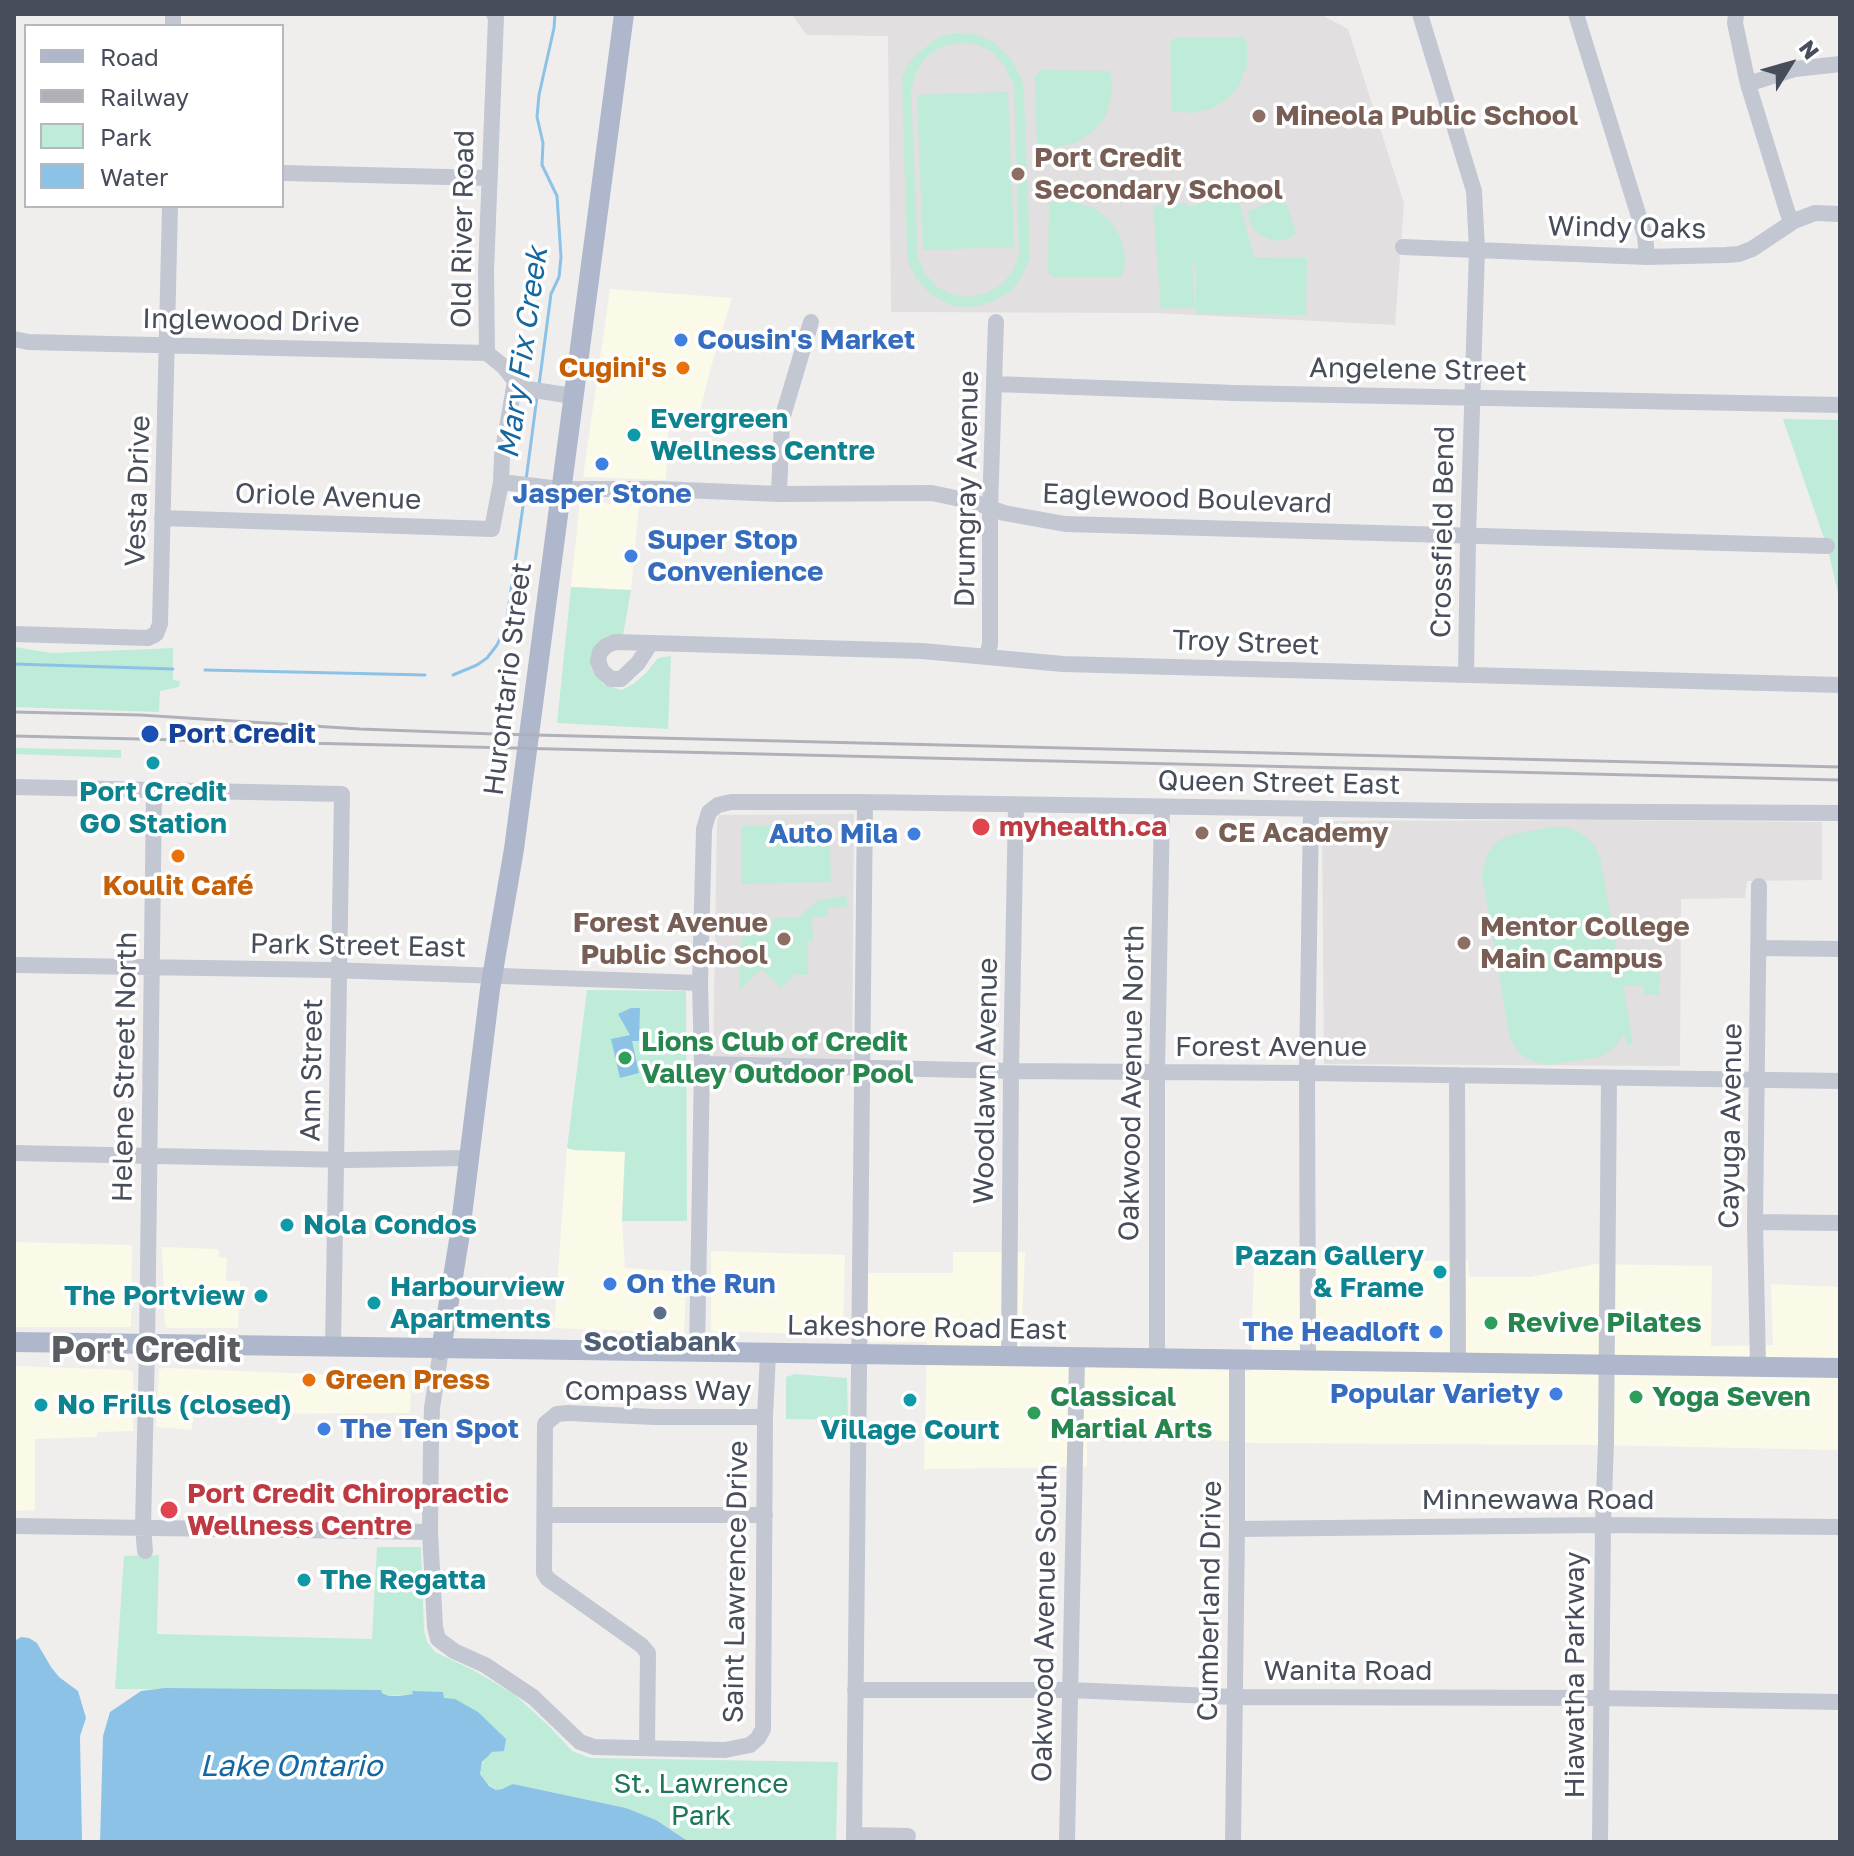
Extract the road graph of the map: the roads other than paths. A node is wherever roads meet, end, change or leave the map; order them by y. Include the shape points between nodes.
1 (494, 14) edge
2 (624, 14) edge
3 (1420, 14) edge
4 (1576, 14) edge
5 (1736, 14) edge
6 (1840, 64) edge
7 (1748, 84) junction
8 (284, 173) edge
9 (489, 178) junction
10 (170, 208) edge
11 (1840, 214) edge
12 (1794, 221) junction
13 (1403, 247) dead end
14 (1477, 250) junction
15 (1647, 257) junction
16 (811, 322) dead end
17 (996, 322) dead end
18 (14, 339) edge
19 (167, 344) junction
20 (487, 353) junction
21 (995, 384) junction
22 (514, 387) junction
23 (573, 396) junction
24 (1472, 397) junction
25 (1840, 405) edge
26 (501, 482) junction
27 (550, 488) junction
28 (779, 494) junction
29 (990, 509) junction
30 (162, 518) junction
31 (1468, 536) junction
32 (1827, 546) dead end
33 (14, 634) edge
34 (651, 643) dead end
35 (987, 656) junction
36 (1466, 675) junction
37 (1840, 685) edge
38 (14, 787) edge
39 (154, 791) junction
40 (865, 802) junction
41 (1016, 805) junction
42 (1162, 808) junction
43 (1311, 809) junction
44 (1840, 813) edge
45 (1759, 886) dead end
46 (1760, 948) junction
47 (1840, 949) edge
48 (14, 965) edge
49 (152, 967) junction
50 (339, 971) junction
51 (492, 975) junction
52 (700, 983) junction
53 (702, 1064) junction
54 (862, 1067) junction
55 (1011, 1071) junction
56 (1157, 1073) junction
57 (1307, 1073) junction
58 (1457, 1075) junction
59 (1609, 1078) junction
60 (1758, 1080) junction
61 (1840, 1081) edge
62 (14, 1153) edge
63 (150, 1155) junction
64 (468, 1158) junction
65 (336, 1160) junction
66 (1755, 1222) junction
67 (1840, 1223) edge
68 (14, 1342) edge
69 (147, 1345) junction
70 (333, 1348) junction
71 (441, 1350) junction
72 (697, 1353) junction
73 (768, 1354) junction
74 (860, 1355) junction
75 (1009, 1357) junction
76 (1077, 1358) junction
77 (1157, 1359) junction
78 (1237, 1360) junction
79 (1308, 1361) junction
80 (1458, 1363) junction
81 (1606, 1365) junction
82 (1758, 1367) junction
83 (1840, 1368) edge
84 (765, 1417) junction
85 (545, 1515) junction
86 (765, 1515) junction
87 (1603, 1525) junction
88 (14, 1526) edge
89 (143, 1527) junction
90 (1840, 1527) edge
91 (1237, 1529) junction
92 (430, 1532) junction
93 (145, 1551) dead end
94 (855, 1690) junction
95 (1069, 1690) junction
96 (1235, 1697) junction
97 (1600, 1698) junction
98 (1840, 1702) edge
99 (647, 1747) junction
100 (908, 1836) dead end
101 (854, 1839) edge
102 (1067, 1842) edge
103 (1233, 1842) edge
104 (1600, 1842) edge

1 - 9 street, Old River Road
2 - 23 main road, Hurontario Street
3 - 14 street, Crossfield Bend via 1474,191
4 - 15 street
5 - 7 street
6 - 7 street via 1795,69
7 - 12 street
8 - 9 street
9 - 20 street, Old River Road
10 - 19 street, Vesta Drive
11 - 12 street, Windy Oaks via 1815,213
12 - 15 street, Windy Oaks via 1739,254
13 - 14 street, Windy Oaks
14 - 15 street, Windy Oaks
14 - 24 street, Crossfield Bend
16 - 28 street via 782,419
17 - 21 street, Drumgray Avenue
18 - 19 street, Inglewood Drive
19 - 20 street, Inglewood Drive
19 - 30 street, Vesta Drive
20 - 22 street, Old River Road via 504,367
21 - 24 street, Angelene Street
21 - 29 street, Drumgray Avenue
22 - 23 street
22 - 26 street
23 - 27 main road, Hurontario Street
24 - 25 street, Angelene Street
24 - 31 street, Crossfield Bend
26 - 27 street, Eaglewood Boulevard
26 - 30 street, Oriole Avenue via 492,529
27 - 28 street, Eaglewood Boulevard
27 - 51 main road, Hurontario Street via 514,849
28 - 29 street, Eaglewood Boulevard via 932,493
29 - 31 street, Eaglewood Boulevard via 1065,524
29 - 35 street, Drumgray Avenue
30 - 33 street, Vesta Drive via 156,634
31 - 32 street, Eaglewood Boulevard
31 - 36 street, Crossfield Bend
34 - 35 street, Troy Street
35 - 36 street, Troy Street via 1063,664
36 - 37 street, Troy Street
38 - 39 street
39 - 49 street, Helene Street North
39 - 50 street, Ann Street via 342,794
40 - 41 street, Queen Street East
40 - 52 street, Queen Street East via 731,802 709,812 704,829
40 - 54 street
41 - 42 street, Queen Street East
41 - 55 street, Woodlawn Avenue
42 - 43 street, Queen Street East
42 - 56 street, Oakwood Avenue North
43 - 44 street, Queen Street East
43 - 57 street
45 - 46 street, Cayuga Avenue
46 - 47 street
46 - 60 street, Cayuga Avenue
48 - 49 street, Park Street East
49 - 50 street, Park Street East
49 - 63 street, Helene Street North
50 - 51 street, Park Street East
50 - 65 street, Ann Street
51 - 52 street, Park Street East
51 - 64 main road, Hurontario Street
52 - 53 street
53 - 54 street, Forest Avenue
53 - 72 street
54 - 55 street, Forest Avenue
54 - 74 street
55 - 56 street, Forest Avenue
55 - 75 street, Woodlawn Avenue
56 - 57 street, Forest Avenue
56 - 77 street, Oakwood Avenue North
57 - 58 street, Forest Avenue
57 - 79 street
58 - 59 street, Forest Avenue
58 - 80 street
59 - 60 street, Forest Avenue
59 - 81 street, Hiawatha Parkway
60 - 61 street, Forest Avenue
60 - 66 street, Cayuga Avenue
62 - 63 street
63 - 65 street
63 - 69 street, Helene Street North
64 - 65 street
64 - 71 main road, Hurontario Street
65 - 70 street, Ann Street
66 - 67 street
66 - 82 street, Cayuga Avenue
68 - 69 main road, Lakeshore Road East
69 - 70 main road, Lakeshore Road East
69 - 89 street, Helene Street North
70 - 71 main road, Lakeshore Road East
71 - 72 main road, Lakeshore Road East
71 - 92 street, Saint Lawrence Drive via 432,1408
72 - 73 main road, Lakeshore Road East
73 - 74 main road, Lakeshore Road East
73 - 84 street, Saint Lawrence Drive
74 - 75 main road, Lakeshore Road East
74 - 94 street
75 - 76 main road, Lakeshore Road East
76 - 77 main road, Lakeshore Road East
76 - 95 street, Oakwood Avenue South
77 - 78 main road, Lakeshore Road East
78 - 79 main road, Lakeshore Road East
78 - 91 street, Cumberland Drive
79 - 80 main road, Lakeshore Road East
80 - 81 main road, Lakeshore Road East
81 - 82 main road, Lakeshore Road East
81 - 87 street, Hiawatha Parkway
82 - 83 main road, Lakeshore Road East
84 - 85 street, Compass Way via 557,1414 545,1424
84 - 86 street, Saint Lawrence Drive
85 - 86 street
85 - 99 street, Compass Way via 548,1579 648,1653
86 - 99 street, Saint Lawrence Drive via 763,1729 750,1745 725,1750
87 - 90 street, Minnewawa Road
87 - 91 street, Minnewawa Road
87 - 97 street, Hiawatha Parkway
88 - 89 street
89 - 92 street
89 - 93 street, Helene Street North
91 - 96 street, Cumberland Drive
92 - 99 street, Saint Lawrence Drive via 438,1639 533,1697 580,1742
94 - 95 street, Wanita Road
94 - 101 street
95 - 96 street, Wanita Road
95 - 102 street, Oakwood Avenue South
96 - 97 street, Wanita Road
96 - 103 street, Cumberland Drive
97 - 98 street, Wanita Road
97 - 104 street, Hiawatha Parkway
100 - 101 street

